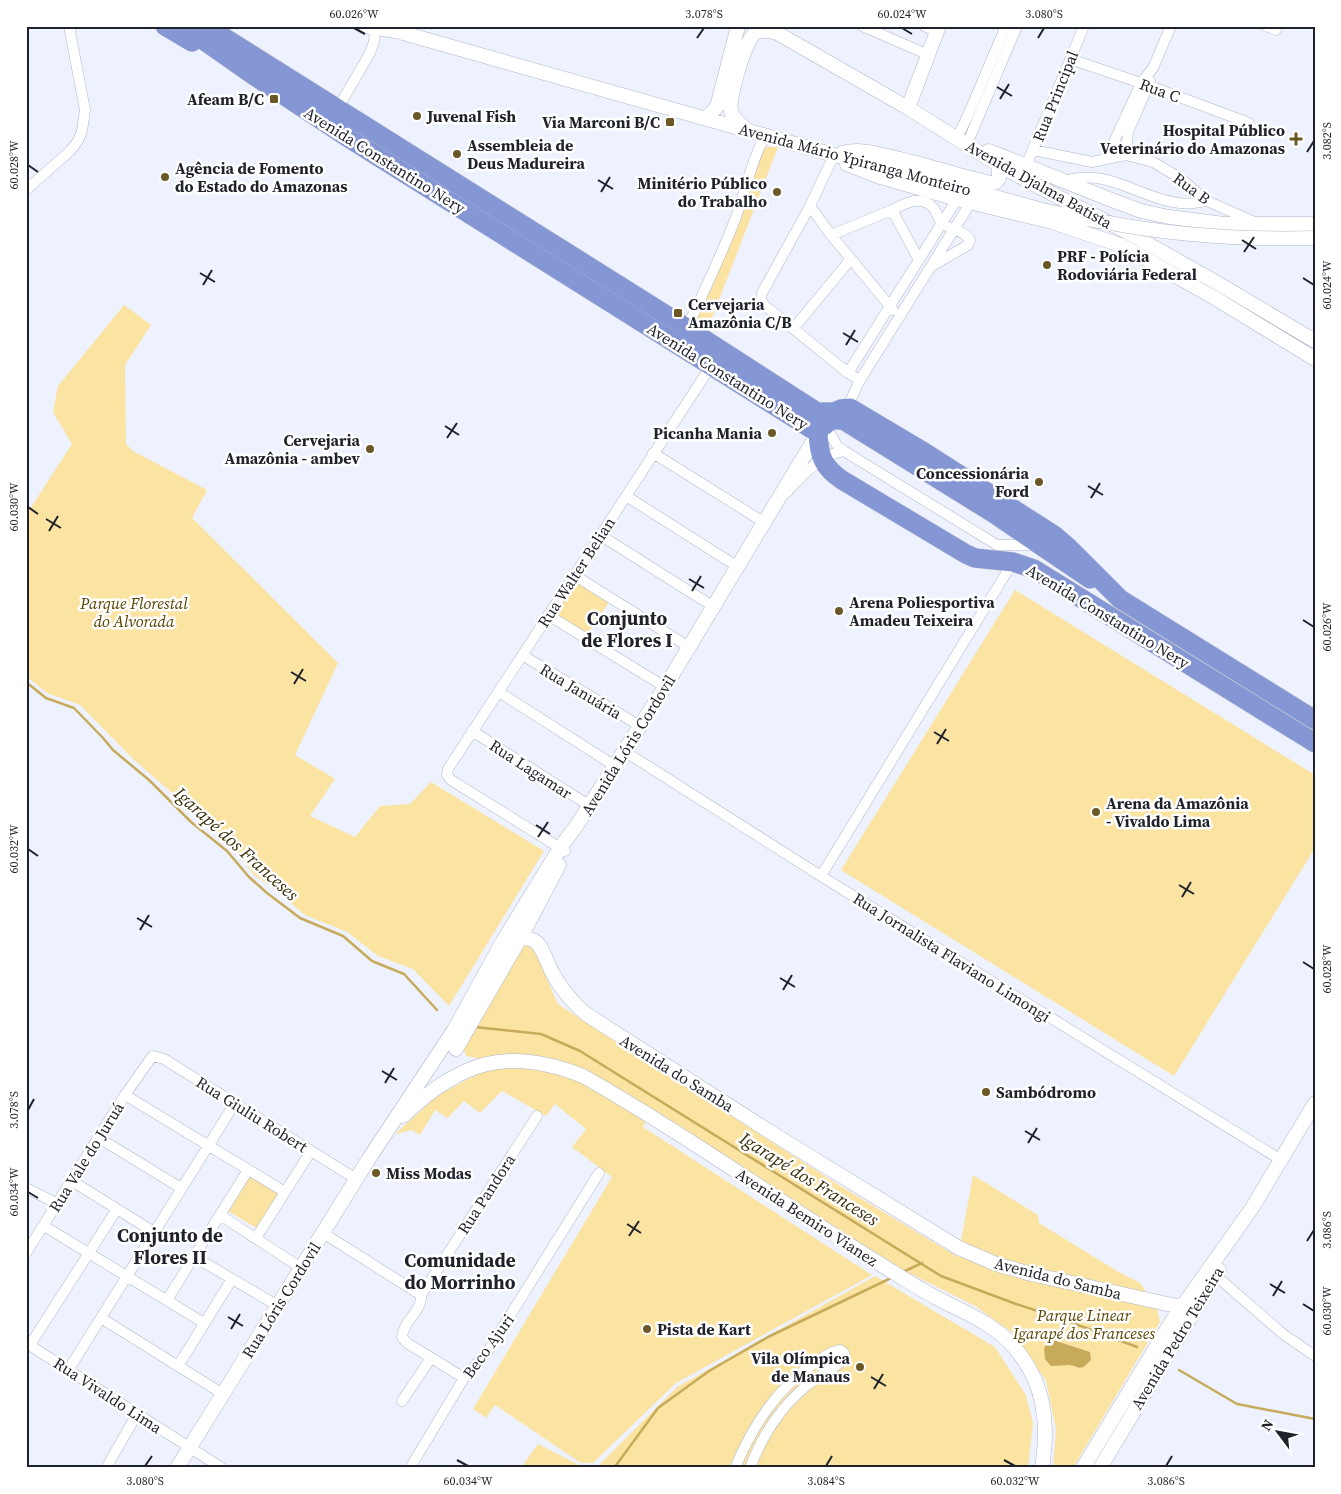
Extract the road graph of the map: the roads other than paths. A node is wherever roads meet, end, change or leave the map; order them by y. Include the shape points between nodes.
1 (69, 26) edge
2 (165, 26) edge
3 (183, 26) edge
4 (206, 26) edge
5 (738, 26) edge
6 (862, 26) edge
7 (924, 26) edge
8 (1006, 26) edge
9 (1017, 26) edge
10 (1084, 26) edge
11 (1171, 26) edge
12 (376, 27) edge
13 (769, 29) edge
14 (938, 29) edge
15 (929, 55) junction
16 (1070, 58) junction
17 (252, 75) junction
18 (1145, 84) junction
19 (338, 108) junction
20 (908, 108) junction
21 (706, 118) junction
22 (966, 119) junction
23 (1249, 123) dead end
24 (976, 125) junction
25 (748, 130) junction
26 (767, 135) junction
27 (962, 141) junction
28 (1033, 150) junction
29 (834, 155) junction
30 (1126, 155) junction
31 (1106, 159) junction
32 (999, 165) junction
33 (1026, 166) junction
34 (1065, 181) junction
35 (26, 190) edge
36 (964, 201) junction
37 (1207, 201) junction
38 (810, 206) junction
39 (892, 210) junction
40 (942, 223) junction
41 (1315, 224) edge
42 (1262, 225) junction
43 (954, 229) junction
44 (831, 236) junction
45 (1315, 238) edge
46 (851, 259) junction
47 (919, 260) junction
48 (930, 268) junction
49 (911, 275) junction
50 (889, 307) junction
51 (900, 316) junction
52 (679, 323) junction
53 (793, 329) junction
54 (1315, 341) edge
55 (1315, 359) edge
56 (711, 366) junction
57 (848, 374) junction
58 (860, 380) junction
59 (847, 408) junction
60 (820, 424) junction
61 (844, 451) junction
62 (653, 453) junction
63 (823, 459) junction
64 (626, 496) junction
65 (774, 507) junction
66 (765, 523) junction
67 (600, 535) junction
68 (1038, 545) junction
69 (1013, 562) junction
70 (738, 567) junction
71 (574, 575) junction
72 (1120, 598) junction
73 (714, 607) junction
74 (548, 615) junction
75 (689, 646) junction
76 (522, 655) junction
77 (665, 687) junction
78 (499, 692) junction
79 (1315, 720) edge
80 (640, 726) junction
81 (472, 731) junction
82 (1315, 742) edge
83 (624, 751) junction
84 (615, 766) junction
85 (590, 806) junction
86 (563, 850) junction
87 (821, 876) junction
88 (521, 937) junction
89 (503, 940) junction
90 (473, 1007) junction
91 (454, 1030) junction
92 (456, 1049) junction
93 (147, 1062) joint
94 (479, 1066) junction
95 (126, 1095) junction
96 (235, 1103) junction
97 (1315, 1103) edge
98 (537, 1116) dead end
99 (387, 1132) junction
100 (99, 1138) junction
101 (208, 1145) junction
102 (311, 1151) junction
103 (1281, 1160) junction
104 (248, 1170) junction
105 (599, 1173) dead end
106 (356, 1179) junction
107 (72, 1182) junction
108 (26, 1188) edge
109 (181, 1188) junction
110 (284, 1192) junction
111 (58, 1204) junction
112 (1252, 1208) junction
113 (117, 1209) junction
114 (220, 1215) junction
115 (44, 1226) junction
116 (154, 1232) junction
117 (323, 1233) junction
118 (256, 1238) junction
119 (26, 1253) edge
120 (90, 1253) junction
121 (195, 1256) junction
122 (301, 1268) junction
123 (127, 1276) junction
124 (1215, 1276) junction
125 (232, 1279) junction
126 (421, 1294) junction
127 (167, 1300) junction
128 (278, 1306) junction
129 (1182, 1307) junction
130 (101, 1318) junction
131 (1172, 1321) junction
132 (204, 1323) junction
133 (1179, 1339) junction
134 (28, 1344) edge
135 (1315, 1356) edge
136 (431, 1358) junction
137 (178, 1366) junction
138 (69, 1369) junction
139 (464, 1378) junction
140 (223, 1394) junction
141 (402, 1401) dead end
142 (137, 1414) junction
143 (744, 1446) junction
144 (190, 1447) junction
145 (756, 1452) junction
146 (106, 1468) edge
147 (177, 1468) edge
148 (222, 1468) edge
149 (410, 1468) edge
150 (735, 1468) edge
151 (750, 1468) edge
152 (1042, 1468) edge
153 (1083, 1468) edge
154 (1100, 1468) edge

1 - 35 street via 85,110 82,131 70,151
2 - 17 highway
3 - 17 highway, Avenida Constantino Nery
4 - 19 highway, Avenida Constantino Nery
5 - 21 street via 717,107
6 - 15 street
7 - 14 street
8 - 22 street
9 - 24 street
10 - 16 street, Rua Principal
11 - 18 street
12 - 19 street via 370,53
12 - 21 street, Avenida Mário Ypiranga Monteiro
13 - 20 street, Avenida Djalma Batista
13 - 25 street via 760,30 748,40 730,104 732,114
14 - 15 street
15 - 20 street
16 - 18 street, Rua C
16 - 28 street, Rua Principal
17 - 56 highway, Avenida Constantino Nery
18 - 23 street, Rua C
18 - 30 street via 1128,132
18 - 31 street
19 - 52 highway, Avenida Constantino Nery
20 - 27 street, Avenida Djalma Batista
21 - 25 street, Avenida Mário Ypiranga Monteiro
22 - 24 street
22 - 27 street
24 - 27 street
25 - 26 street, Avenida Mário Ypiranga Monteiro
26 - 29 street, Avenida Mário Ypiranga Monteiro
26 - 52 street via 760,146 736,217 693,315 687,323
27 - 32 street, Avenida Djalma Batista
27 - 33 street
28 - 31 street, Rua B via 1083,161
28 - 33 street, Rua Principal
29 - 32 street via 864,151 991,183 999,178
29 - 36 street, Avenida Djalma Batista via 865,172
29 - 38 street
29 - 45 street, Avenida Mário Ypiranga Monteiro, bridge via 1050,212 1133,228 1213,237
30 - 31 street, Rua B
30 - 37 street, Rua B via 1167,169
32 - 54 street, Avenida Djalma Batista via 1202,274
33 - 34 street
34 - 37 street via 1090,177 1124,184 1171,202
34 - 42 street via 1141,211 1224,224
36 - 40 street
36 - 43 street
36 - 55 street, Avenida Djalma Batista via 1052,222 1123,246
37 - 42 street, Rua B
38 - 44 street
38 - 53 street via 761,300
39 - 40 street via 912,200 920,200 933,208
39 - 44 street
39 - 47 street
40 - 43 street
40 - 47 street
41 - 42 street
43 - 48 street
43 - 48 street via 967,236 970,240 968,246
44 - 46 street
46 - 50 street
46 - 53 street
47 - 49 street
48 - 49 street
48 - 51 street
49 - 50 street
50 - 51 street
50 - 57 street
51 - 58 street
52 - 60 highway, Avenida Constantino Nery
53 - 57 street
56 - 60 highway, Avenida Constantino Nery
56 - 62 street, Rua Walter Belian
57 - 58 street
58 - 59 street
59 - 60 highway via 834,412
59 - 72 highway, Avenida Constantino Nery via 924,452 1054,535
60 - 61 street
60 - 63 highway, Avenida Constantino Nery via 819,446
60 - 65 street, Avenida Lóris Cordovil
60 - 68 highway via 843,420 993,513
61 - 63 street, Avenida Lóris Cordovil
61 - 68 street via 997,545
62 - 64 street, Rua Walter Belian
62 - 66 street
63 - 65 street, Avenida Lóris Cordovil
63 - 69 highway, Avenida Constantino Nery via 831,472 842,480 966,554
64 - 67 street, Rua Walter Belian
64 - 70 street
65 - 66 street, Avenida Lóris Cordovil
66 - 70 street, Avenida Lóris Cordovil
67 - 71 street, Rua Walter Belian
67 - 73 street
68 - 72 highway
69 - 82 highway, Avenida Constantino Nery via 1034,569 1084,598
69 - 87 street
70 - 73 street, Avenida Lóris Cordovil
71 - 74 street, Rua Walter Belian
71 - 75 street
72 - 79 highway, Avenida Constantino Nery
73 - 75 street, Avenida Lóris Cordovil
74 - 76 street, Rua Walter Belian
74 - 77 street
75 - 77 street, Avenida Lóris Cordovil
76 - 78 street, Rua Walter Belian
76 - 80 street, Rua Januária
77 - 80 street, Avenida Lóris Cordovil
78 - 81 street, Rua Walter Belian
78 - 84 street
80 - 83 street, Avenida Lóris Cordovil
81 - 85 street, Rua Lagamar
81 - 86 street, Rua Walter Belian via 447,775
83 - 84 street, Avenida Lóris Cordovil
83 - 87 street, Rua Jornalista Flaviano Limongi
84 - 85 street, Avenida Lóris Cordovil
85 - 86 street, Avenida Lóris Cordovil
86 - 88 street, Avenida Lóris Cordovil
86 - 89 street, Avenida Lóris Cordovil
87 - 103 street, Rua Jornalista Flaviano Limongi
88 - 89 street
88 - 90 street, Avenida Lóris Cordovil
88 - 129 street, Avenida do Samba via 540,945 562,989 586,1014 959,1248 1031,1274
89 - 90 street, Avenida Lóris Cordovil
90 - 91 street, Avenida Lóris Cordovil
90 - 92 street, Avenida Lóris Cordovil
91 - 92 street
91 - 99 street, Avenida Lóris Cordovil
92 - 94 street via 466,1062
93 - 95 street, Rua Vale do Juruá
93 - 96 street, Rua Giuliu Robert via 153,1056 164,1059
94 - 99 street, Avenida Bemiro Vianez via 438,1086
94 - 152 street, Avenida Bemiro Vianez via 506,1060 538,1062 583,1076 880,1264 989,1325 1014,1347 1039,1389 1046,1424
95 - 100 street, Rua Vale do Juruá
95 - 101 street
96 - 101 street
96 - 102 street, Rua Giuliu Robert
97 - 103 street, Avenida Pedro Teixeira
98 - 126 street, Rua Pandora
99 - 106 street, Rua Lóris Cordovil
100 - 107 street, Rua Vale do Juruá
100 - 109 street
101 - 104 street
101 - 109 street
102 - 106 street, Rua Giuliu Robert
102 - 110 street
103 - 112 street, Avenida Pedro Teixeira
104 - 110 street
104 - 114 street
105 - 139 street, Beco Ajuri via 488,1352
106 - 117 street, Rua Lóris Cordovil
107 - 111 street, Rua Vale do Juruá
107 - 113 street
108 - 111 street
109 - 116 street
110 - 118 street
111 - 115 street, Rua Vale do Juruá
112 - 124 street, Avenida Pedro Teixeira via 1250,1217
112 - 129 street, Avenida Pedro Teixeira
113 - 116 street
113 - 120 street
114 - 118 street
114 - 121 street
115 - 119 street, Rua Vale do Juruá
115 - 120 street
116 - 123 street
117 - 122 street, Rua Lóris Cordovil
117 - 126 street
118 - 122 street
120 - 123 street
120 - 134 street
121 - 125 street
121 - 127 street
122 - 128 street, Rua Lóris Cordovil
123 - 127 street
123 - 130 street
124 - 133 street, Avenida Pedro Teixeira
124 - 135 street via 1283,1334
125 - 128 street
125 - 132 street
126 - 136 street, Rua Pandora via 402,1336 407,1343
127 - 132 street
128 - 140 street, Rua Lóris Cordovil
129 - 131 street, Avenida Pedro Teixeira
130 - 137 street
130 - 138 street
131 - 133 street
131 - 153 street, Avenida Pedro Teixeira
132 - 137 street
133 - 154 street, Avenida Pedro Teixeira
134 - 138 street, Rua Vivaldo Lima
136 - 139 street, Rua Pandora
136 - 141 street
137 - 140 street
138 - 142 street, Rua Vivaldo Lima
139 - 149 street, Beco Ajuri
140 - 144 street, Rua Lóris Cordovil
142 - 144 street, Rua Vivaldo Lima
142 - 146 street
143 - 145 street
143 - 145 street via 768,1406 791,1382 831,1353 844,1352 841,1362 789,1402
143 - 150 street
144 - 147 street, Rua Lóris Cordovil
144 - 148 street
145 - 151 street

